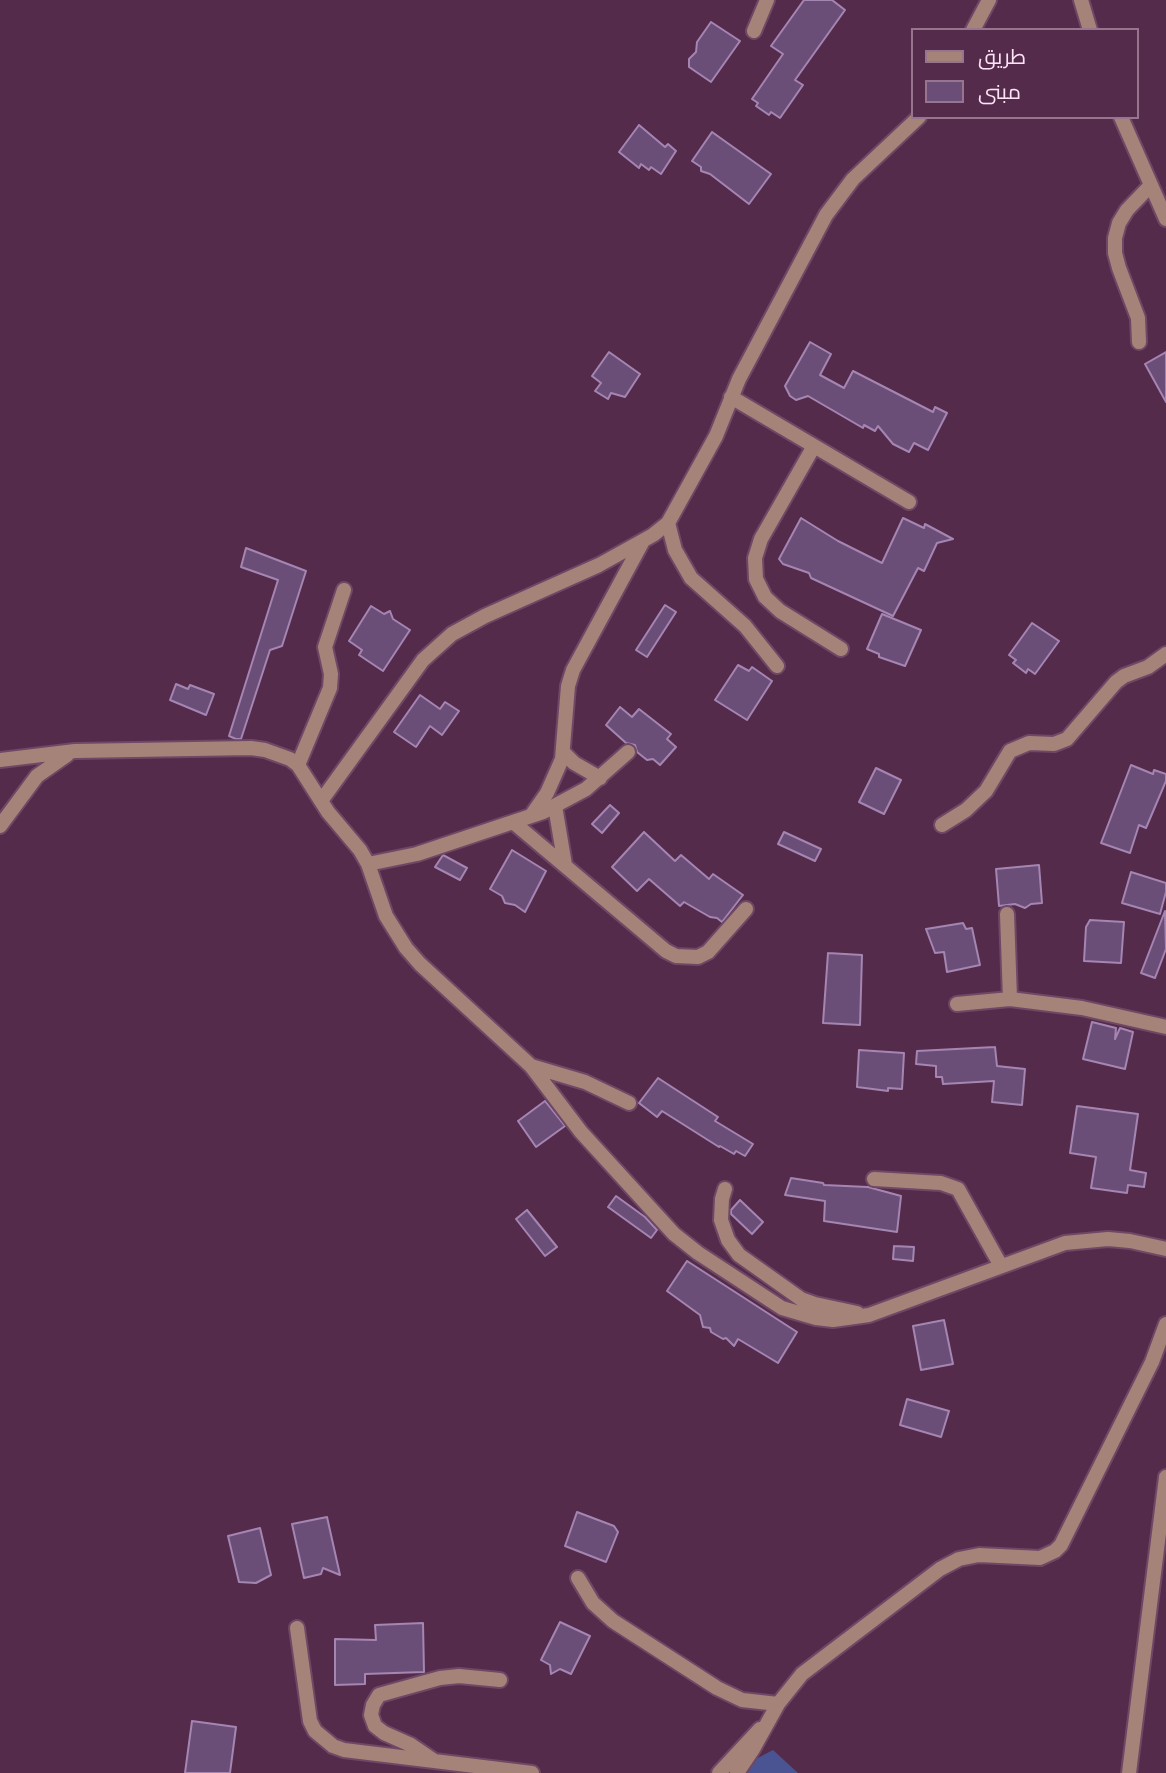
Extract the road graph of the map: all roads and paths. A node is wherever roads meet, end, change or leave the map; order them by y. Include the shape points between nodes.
1 (767, 0) edge
2 (989, 0) edge
3 (1082, 0) edge
4 (974, 28) edge
5 (1089, 28) edge
6 (754, 31) dead end
7 (917, 119) edge
8 (1122, 119) edge
9 (1150, 186) junction
10 (1166, 219) edge
11 (1139, 342) dead end
12 (731, 397) junction
13 (814, 446) junction
14 (909, 502) dead end
15 (668, 523) junction
16 (643, 540) junction
17 (344, 590) dead end
18 (841, 649) dead end
19 (1166, 654) edge
20 (777, 666) dead end
21 (75, 751) junction
22 (563, 752) junction
23 (628, 752) dead end
24 (0, 760) edge
25 (298, 765) junction
26 (600, 778) junction
27 (321, 801) junction
28 (555, 806) junction
29 (531, 817) junction
30 (513, 822) junction
31 (942, 825) dead end
32 (0, 826) edge
33 (368, 864) junction
34 (565, 865) junction
35 (746, 909) dead end
36 (1007, 914) dead end
37 (1010, 999) junction
38 (957, 1004) dead end
39 (1166, 1027) edge
40 (531, 1066) junction
41 (629, 1103) dead end
42 (874, 1179) dead end
43 (725, 1189) dead end
44 (1166, 1250) edge
45 (1001, 1266) junction
46 (869, 1315) junction
47 (1166, 1324) edge
48 (1166, 1477) edge
49 (578, 1578) dead end
50 (297, 1628) dead end
51 (500, 1680) dead end
52 (778, 1704) junction
53 (768, 1721) junction
54 (434, 1761) junction
55 (532, 1773) edge
56 (719, 1773) edge
57 (737, 1773) edge
58 (1129, 1773) edge

1 - 6 street
2 - 4 street
3 - 5 street
7 - 12 street via 853,179 827,215
8 - 9 street
9 - 10 street
9 - 11 street via 1127,210 1115,238 1119,268 1138,318
12 - 13 street
12 - 15 street via 716,436
13 - 14 street
13 - 18 street via 761,539 755,558 756,579 765,597 780,611
15 - 16 street
15 - 20 street via 675,550 691,578 745,626
16 - 22 street via 573,670
16 - 27 street via 582,574 468,624 444,640 423,660
17 - 25 street via 325,646 330,688
19 - 31 street via 1116,682 1067,739 1054,744 1029,743 1010,751 981,796
21 - 24 street
21 - 25 street via 251,748 278,753
21 - 32 street via 37,776
22 - 26 street
22 - 29 street via 547,793
23 - 26 street
25 - 27 street
26 - 28 street
27 - 33 street
28 - 29 street
28 - 34 street
29 - 30 street
30 - 33 street via 417,854
30 - 34 street
33 - 40 street via 386,916 406,948
34 - 35 street via 676,956 698,957 708,952
36 - 37 street
37 - 38 street
37 - 39 street via 1082,1007
40 - 41 street via 585,1082
40 - 46 street via 581,1132 659,1219 698,1254 790,1311 833,1320
42 - 45 street via 941,1183 958,1189
43 - 46 street via 721,1220 727,1240 739,1255 807,1302
44 - 45 street via 1130,1241 1086,1240
45 - 46 street
47 - 52 street via 1152,1362 1062,1545 1040,1558 979,1555 949,1564 817,1661
48 - 58 street
49 - 52 street via 593,1603 613,1621 717,1688 742,1699
50 - 54 street via 307,1710 324,1740 344,1750
51 - 54 street via 440,1678 379,1695 371,1716 375,1726
52 - 53 street
53 - 56 street
53 - 57 street
54 - 55 street

